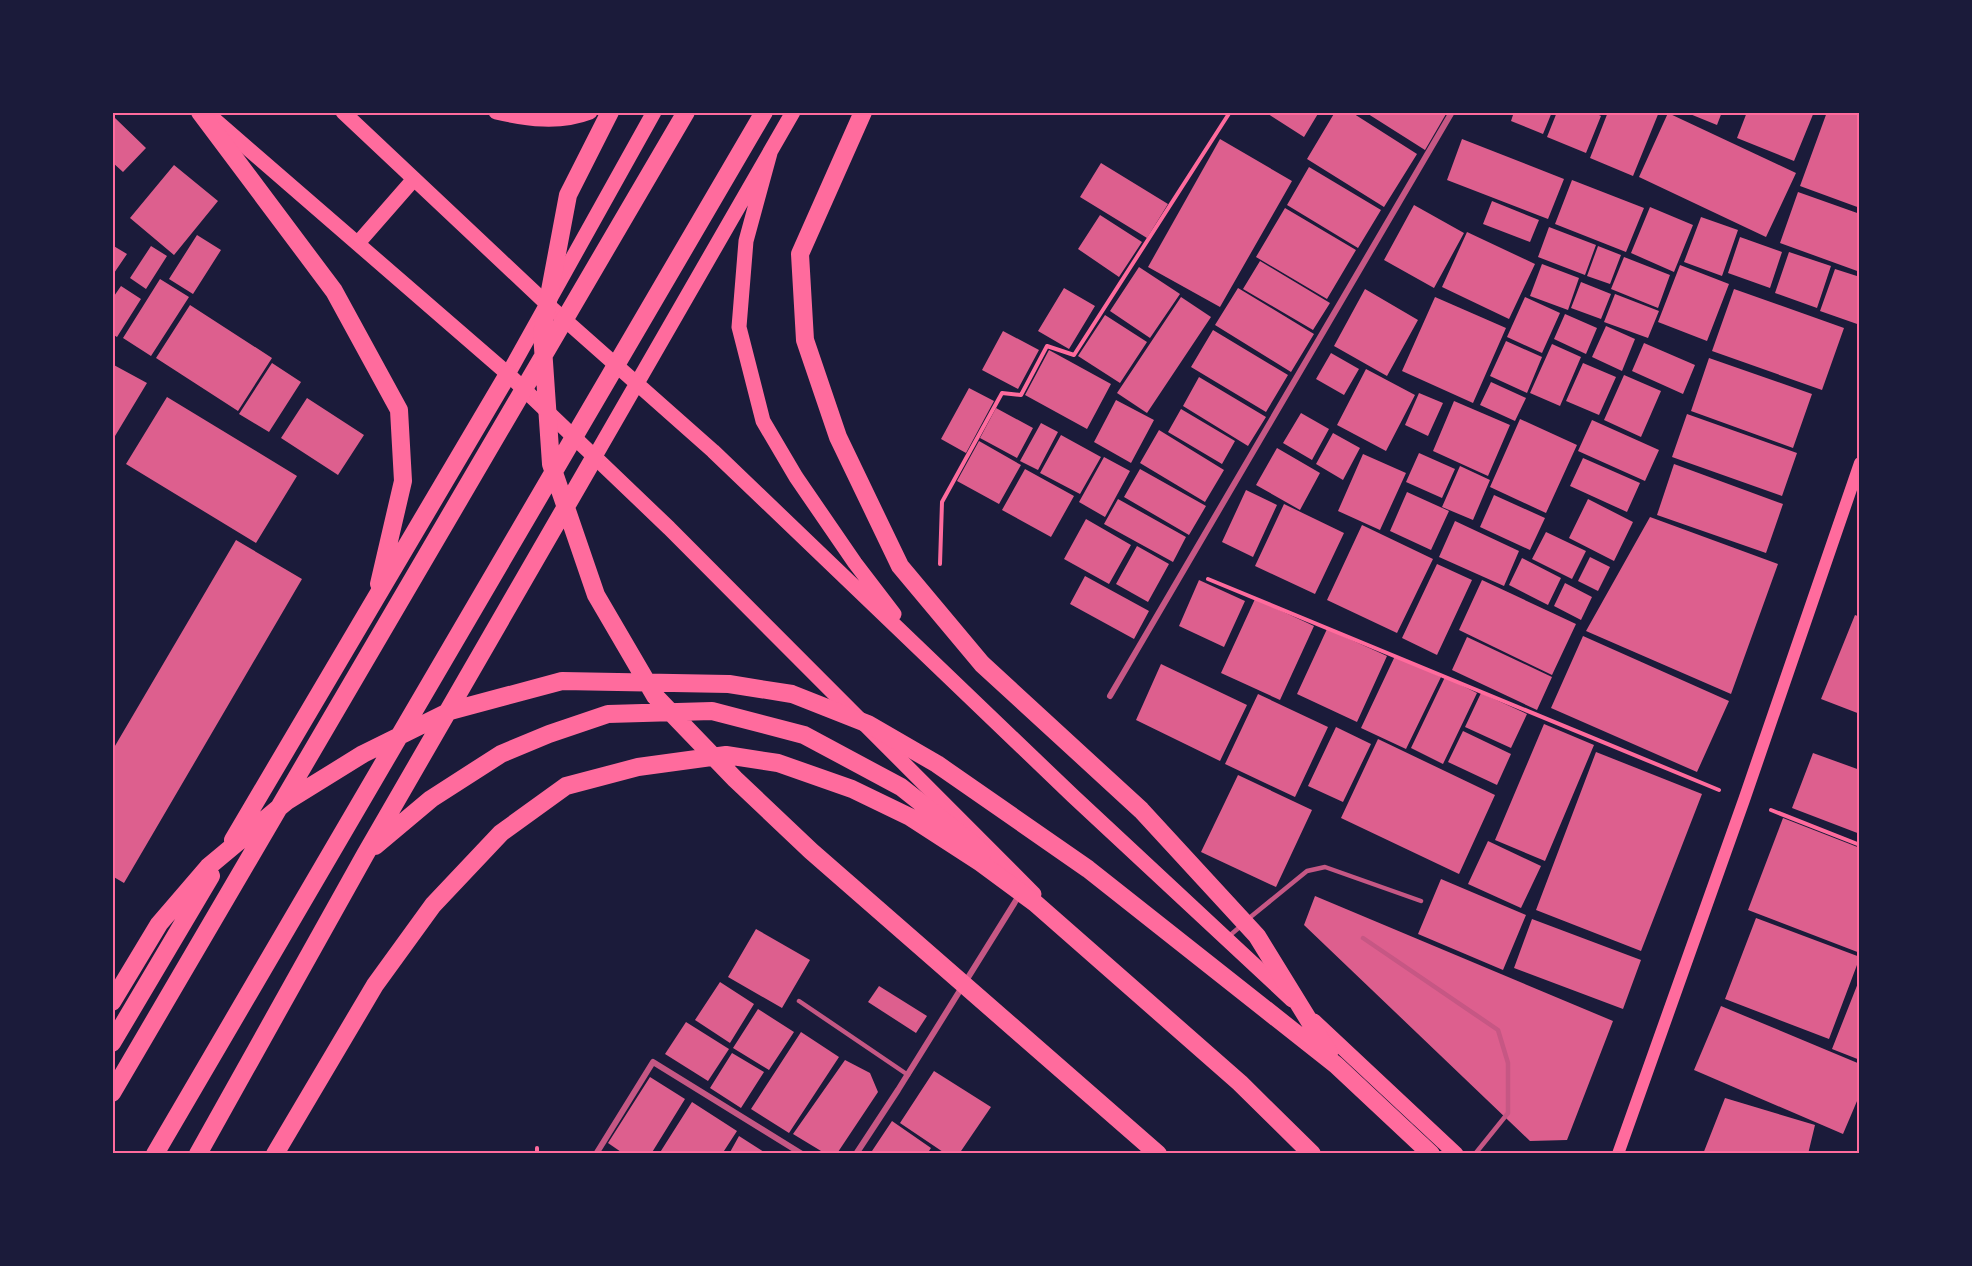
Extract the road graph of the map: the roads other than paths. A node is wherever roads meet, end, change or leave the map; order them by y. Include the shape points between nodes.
1 (200, 112) edge
2 (205, 112) edge
3 (343, 112) edge
4 (496, 112) edge
5 (590, 112) edge
6 (610, 112) edge
7 (654, 112) edge
8 (686, 112) edge
9 (764, 112) edge
10 (793, 112) edge
11 (863, 112) edge
12 (1452, 112) edge
13 (770, 153) junction
14 (414, 179) junction
15 (358, 243) junction
16 (548, 304) junction
17 (508, 374) junction
18 (636, 383) junction
19 (594, 458) junction
20 (1860, 463) edge
21 (374, 602) junction
22 (921, 650) junction
23 (1110, 696) dead end
24 (365, 855) junction
25 (1026, 886) junction
26 (1421, 901) dead end
27 (1226, 938) junction
28 (1364, 938) dead end
29 (799, 1001) dead end
30 (112, 1002) edge
31 (112, 1042) edge
32 (1336, 1065) junction
33 (908, 1075) junction
34 (112, 1093) edge
35 (155, 1154) edge
36 (198, 1154) edge
37 (275, 1154) edge
38 (597, 1154) edge
39 (802, 1154) edge
40 (856, 1154) edge
41 (1158, 1154) edge
42 (1301, 1154) edge
43 (1312, 1154) edge
44 (1431, 1154) edge
45 (1456, 1154) edge
46 (1475, 1154) edge
47 (1618, 1154) edge

1 - 21 highway via 334,291 399,410 403,481
2 - 15 main road
3 - 14 main road
4 - 5 main road via 536,120
6 - 41 highway via 568,195 542,333 550,464 596,595 654,696 735,779 811,851
7 - 16 main road
8 - 34 highway
9 - 35 highway
10 - 13 main road
11 - 32 highway via 800,254 805,339 838,437 900,566 982,664 1141,810 1257,936
12 - 23 street
13 - 18 main road
13 - 22 main road via 746,242 739,327 763,421 855,563
14 - 15 main road
14 - 16 main road
15 - 17 main road
16 - 17 main road
16 - 18 main road
17 - 19 main road
17 - 21 highway
18 - 19 main road
18 - 22 main road via 713,451
19 - 24 highway
19 - 25 main road via 669,528
20 - 47 main road
21 - 31 highway
22 - 27 main road
24 - 25 highway via 431,799 520,746 608,714 712,711 804,735 901,787
24 - 36 highway
25 - 33 street
25 - 42 main road
26 - 27 lane via 1325,867 1307,872
27 - 45 main road
28 - 46 lane via 1498,1030 1508,1063 1508,1113
29 - 33 lane
30 - 32 highway via 159,924 208,867 287,801 363,754 450,711 562,681 729,684 792,694 868,724 937,764 1088,869
32 - 44 highway
33 - 40 street
37 - 43 highway via 375,985 433,904 501,833 566,786 638,767 726,755 778,763 852,789 910,817 981,863 1035,903 1240,1083
38 - 39 street via 653,1062

